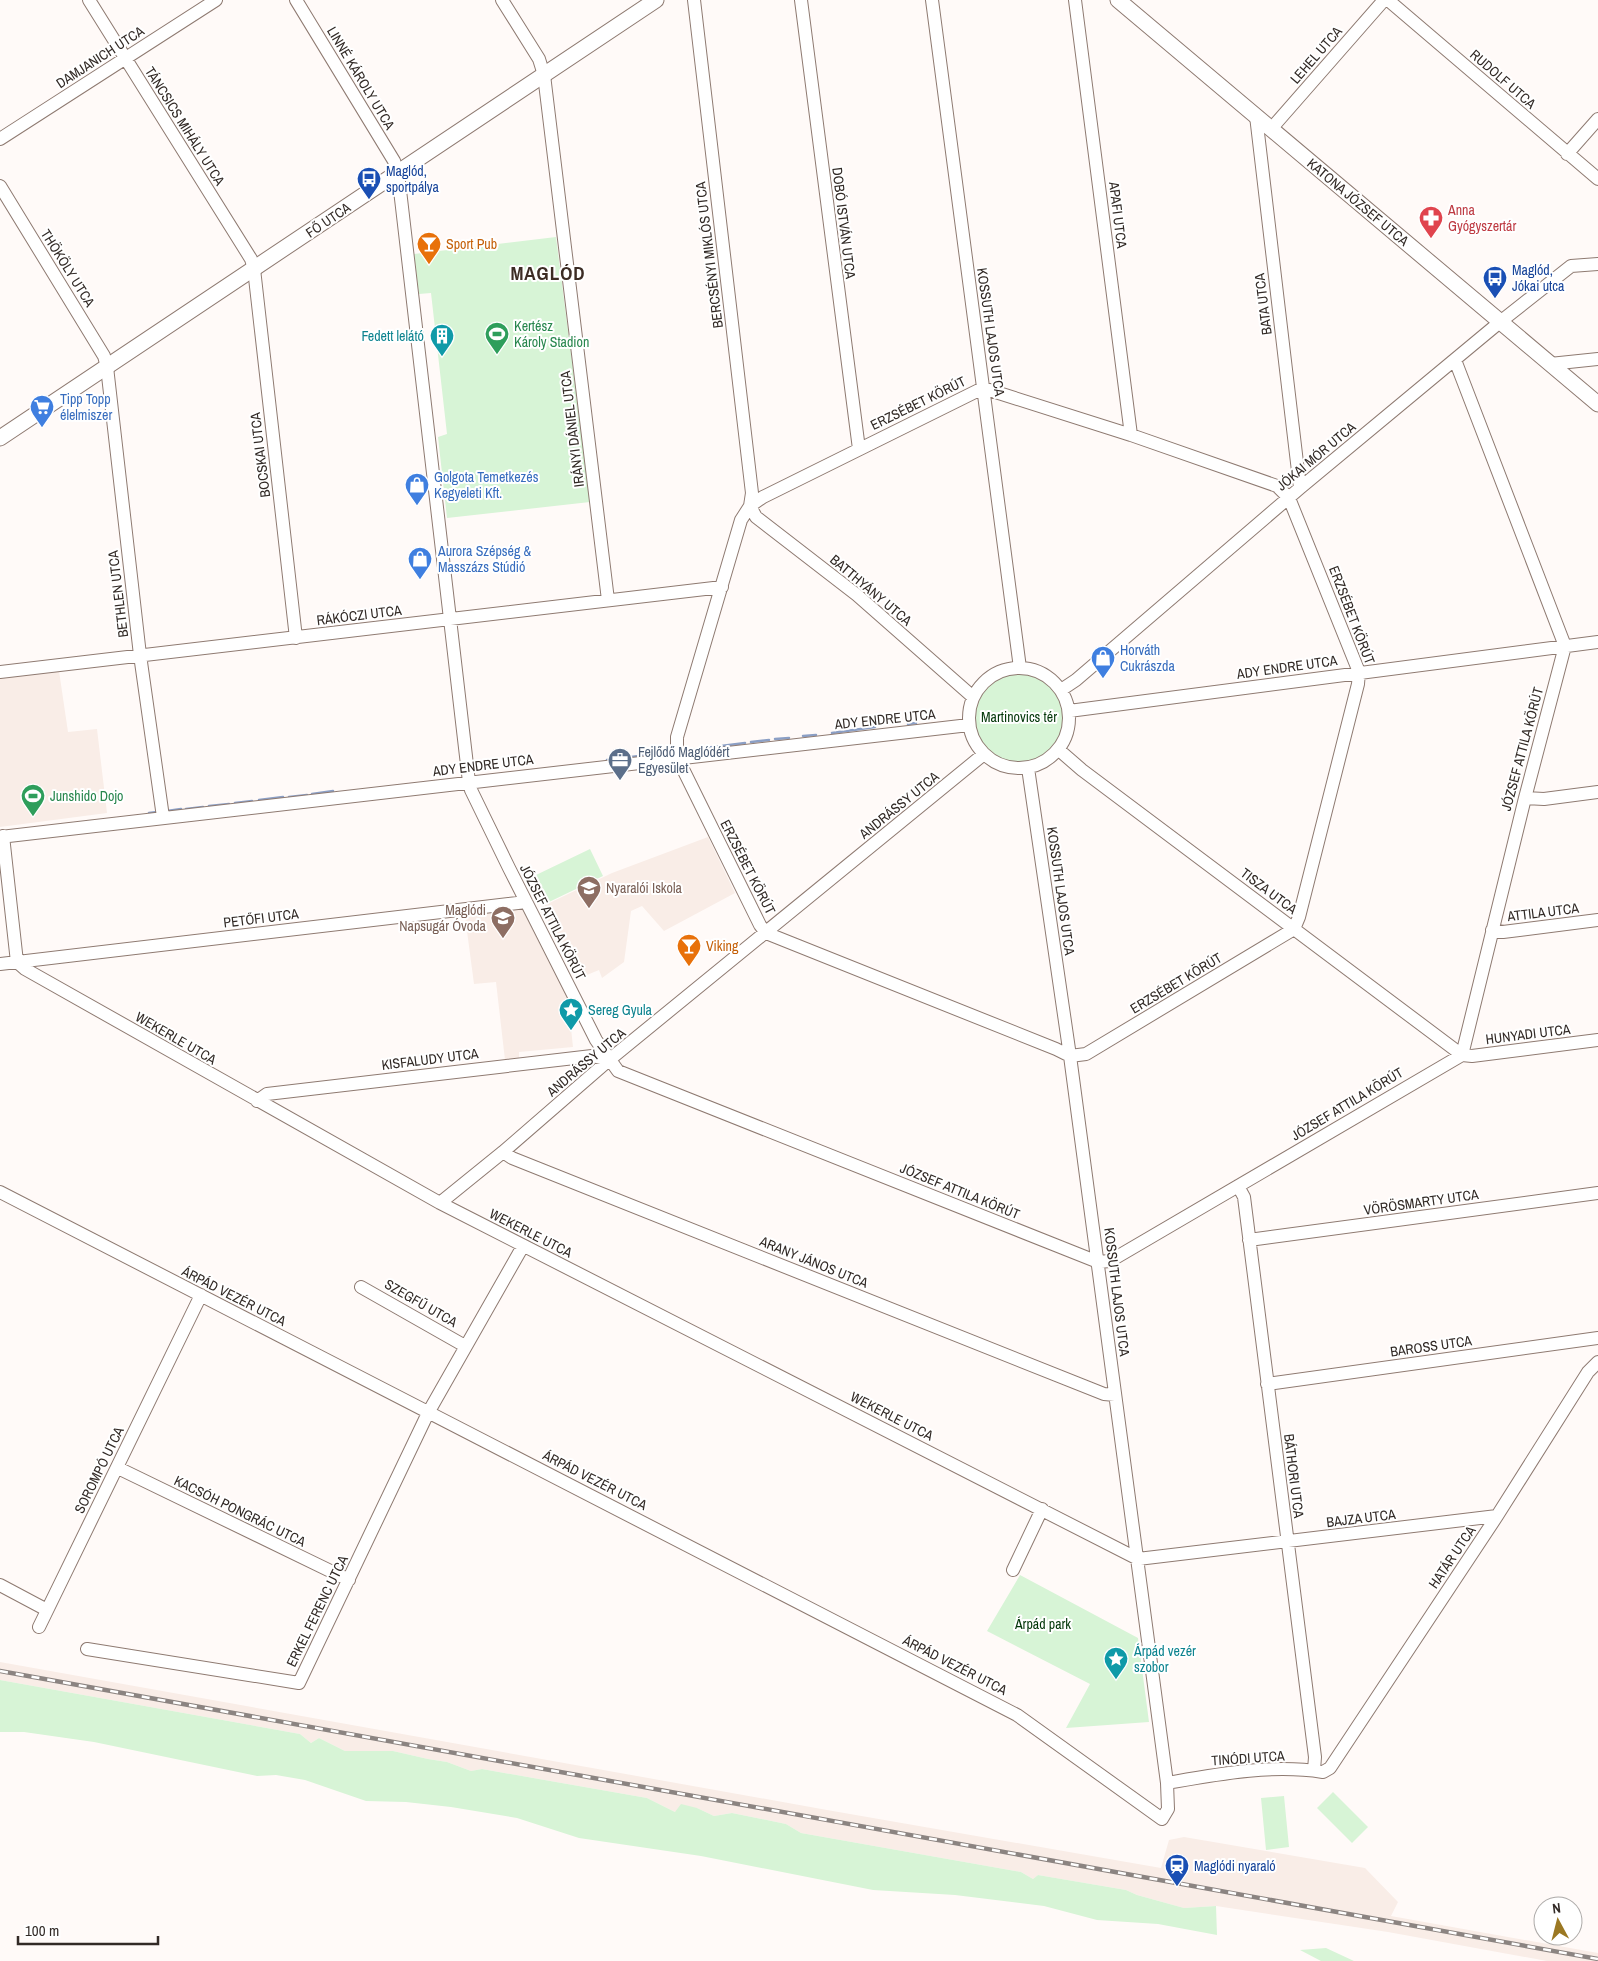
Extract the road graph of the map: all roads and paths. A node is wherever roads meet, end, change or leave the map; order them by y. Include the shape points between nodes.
1 (88, 0) edge
2 (216, 0) edge
3 (296, 0) edge
4 (502, 0) edge
5 (656, 0) edge
6 (694, 0) edge
7 (801, 0) edge
8 (932, 0) edge
9 (1075, 0) edge
10 (1118, 0) edge
11 (1384, 0) edge
12 (1388, 0) edge
13 (126, 59) junction
14 (544, 75) junction
15 (1256, 116) junction
16 (1598, 119) edge
17 (1271, 129) junction
18 (0, 139) edge
19 (1567, 154) junction
20 (398, 173) junction
21 (1598, 179) edge
22 (0, 186) edge
23 (1598, 264) edge
24 (254, 269) junction
25 (1500, 322) junction
26 (1598, 359) edge
27 (1455, 360) junction
28 (1550, 364) junction
29 (107, 367) junction
30 (983, 388) junction
31 (1598, 404) edge
32 (1132, 435) junction
33 (0, 438) edge
34 (859, 449) junction
35 (1300, 488) junction
36 (1289, 498) junction
37 (750, 506) junction
38 (722, 587) junction
39 (608, 600) junction
40 (450, 619) junction
41 (296, 638) junction
42 (1598, 642) edge
43 (1565, 646) junction
44 (140, 655) junction
45 (1020, 668) junction
46 (0, 672) edge
47 (1359, 672) junction
48 (1061, 690) junction
49 (973, 697) junction
50 (1070, 711) junction
51 (969, 724) junction
52 (1059, 750) junction
53 (984, 754) junction
54 (677, 758) junction
55 (1028, 768) junction
56 (469, 782) junction
57 (1598, 792) edge
58 (1525, 798) junction
59 (163, 818) junction
60 (1, 836) edge
61 (526, 902) junction
62 (1598, 920) edge
63 (1294, 929) junction
64 (1492, 930) junction
65 (766, 933) junction
66 (17, 962) junction
67 (0, 964) edge
68 (1598, 1040) edge
69 (1462, 1055) junction
70 (1070, 1056) junction
71 (609, 1060) junction
72 (257, 1101) junction
73 (503, 1152) junction
74 (1238, 1186) junction
75 (0, 1192) edge
76 (1598, 1193) edge
77 (440, 1204) junction
78 (1249, 1240) junction
79 (523, 1246) junction
80 (1098, 1262) junction
81 (361, 1287) dead end
82 (201, 1295) junction
83 (1598, 1338) edge
84 (465, 1346) junction
85 (1598, 1362) edge
86 (1268, 1384) junction
87 (1115, 1395) junction
88 (428, 1413) junction
89 (118, 1468) junction
90 (1042, 1509) junction
91 (1497, 1516) junction
92 (1288, 1542) junction
93 (1138, 1559) junction
94 (1013, 1570) dead end
95 (349, 1580) junction
96 (0, 1585) edge
97 (47, 1610) junction
98 (39, 1627) dead end
99 (87, 1649) dead end
100 (1330, 1768) joint
101 (1314, 1770) junction
102 (1168, 1783) junction
103 (1162, 1819) joint

1 - 13 street, TÁNCSICS MIHÁLY UTCA
2 - 13 street, DAMJANICH UTCA
3 - 20 street, LINNÉ KÁROLY UTCA via 394,161
4 - 14 street, IRÁNYI DÁNIEL UTCA via 539,59
5 - 14 main road, FŐ UTCA
6 - 37 street, BERCSÉNYI MIKLÓS UTCA via 752,493
7 - 34 street, DOBÓ ISTVÁN UTCA
8 - 30 street, KOSSUTH LAJOS UTCA
9 - 32 street, APAFI UTCA
10 - 15 main road, KATONA JÓZSEF UTCA
11 - 17 street, LEHEL UTCA
12 - 19 street, RUDOLF UTCA
13 - 18 street, DAMJANICH UTCA
13 - 24 street, TÁNCSICS MIHÁLY UTCA via 251,259
14 - 20 main road, FŐ UTCA
14 - 39 street, IRÁNYI DÁNIEL UTCA
15 - 17 main road, KATONA JÓZSEF UTCA
15 - 35 street, BATA UTCA
16 - 19 street
17 - 25 main road, KATONA JÓZSEF UTCA
19 - 21 street, RUDOLF UTCA
20 - 24 main road, FŐ UTCA
20 - 40 street, JÓZSEF ATTILA KÖRÚT
22 - 29 street, THÖKÖLY UTCA via 104,356
23 - 25 street, JÓKAI MÓR UTCA via 1571,266
24 - 29 main road, FŐ UTCA
24 - 41 street, BOCSKAI UTCA
25 - 27 street, JÓKAI MÓR UTCA
25 - 28 main road, KATONA JÓZSEF UTCA
26 - 28 street
27 - 35 street, JÓKAI MÓR UTCA
27 - 43 street
28 - 31 main road, KATONA JÓZSEF UTCA
29 - 33 main road, FŐ UTCA
29 - 44 street, BETHLEN UTCA
30 - 32 street, ERZSÉBET KÖRÚT
30 - 34 street, ERZSÉBET KÖRÚT
30 - 45 street, KOSSUTH LAJOS UTCA
32 - 36 street, ERZSÉBET KÖRÚT via 1277,486
34 - 37 street, ERZSÉBET KÖRÚT
35 - 36 street, JÓKAI MÓR UTCA
36 - 47 street, ERZSÉBET KÖRÚT
36 - 48 street, JÓKAI MÓR UTCA
37 - 38 street, ERZSÉBET KÖRÚT via 741,520
37 - 49 street, BATTHYÁNY UTCA via 756,517 857,595
38 - 39 street, RÁKÓCZI UTCA
38 - 54 street, ERZSÉBET KÖRÚT via 677,737
39 - 40 street, RÁKÓCZI UTCA
40 - 41 street, RÁKÓCZI UTCA
40 - 56 street, JÓZSEF ATTILA KÖRÚT
41 - 44 street, RÁKÓCZI UTCA
42 - 43 street, ADY ENDRE UTCA
43 - 47 street, ADY ENDRE UTCA
43 - 58 street, JÓZSEF ATTILA KÖRÚT
44 - 46 street, RÁKÓCZI UTCA
44 - 59 street, BETHLEN UTCA
45 - 48 street via 1035,670 1050,678
45 - 49 street via 992,676
47 - 50 street, ADY ENDRE UTCA
47 - 63 street, ERZSÉBET KÖRÚT
48 - 50 street
49 - 51 street
50 - 52 street via 1070,725
51 - 53 street via 976,745
51 - 54 street, ADY ENDRE UTCA
52 - 55 street via 1049,759
52 - 63 street, TISZA UTCA
53 - 55 street via 997,764
53 - 65 street, ANDRÁSSY UTCA
54 - 56 street, ADY ENDRE UTCA
54 - 65 street, ERZSÉBET KÖRÚT
55 - 70 street, KOSSUTH LAJOS UTCA
56 - 59 street, ADY ENDRE UTCA
56 - 61 street, JÓZSEF ATTILA KÖRÚT
57 - 58 street via 1544,799
58 - 64 street, JÓZSEF ATTILA KÖRÚT
59 - 60 street, ADY ENDRE UTCA
60 - 66 street
61 - 66 street, PETŐFI UTCA
61 - 71 street, JÓZSEF ATTILA KÖRÚT
62 - 64 street, ATTILA UTCA via 1503,932
63 - 69 street, TISZA UTCA
63 - 70 street, ERZSÉBET KÖRÚT via 1086,1054
64 - 69 street, JÓZSEF ATTILA KÖRÚT
65 - 70 street, ERZSÉBET KÖRÚT
65 - 71 street, ANDRÁSSY UTCA
66 - 67 street, PETŐFI UTCA
66 - 72 street, WEKERLE UTCA via 24,969
68 - 69 street, HUNYADI UTCA
69 - 74 street, JÓZSEF ATTILA KÖRÚT
70 - 80 street, KOSSUTH LAJOS UTCA
71 - 72 street, KISFALUDY UTCA via 592,1056 509,1065 267,1094
71 - 73 street, ANDRÁSSY UTCA
71 - 80 street, JÓZSEF ATTILA KÖRÚT via 618,1071
72 - 77 street, WEKERLE UTCA
73 - 77 street, ANDRÁSSY UTCA
73 - 87 street, ARANY JÁNOS UTCA via 1104,1394
74 - 78 street, BÁTHORI UTCA via 1244,1197
74 - 80 street, JÓZSEF ATTILA KÖRÚT via 1110,1261
75 - 82 street, ÁRPÁD VEZÉR UTCA
76 - 78 street, VÖRÖSMARTY UTCA
77 - 79 street, WEKERLE UTCA
78 - 86 street, BÁTHORI UTCA
79 - 84 street, SZEGFŰ UTCA
79 - 90 street, WEKERLE UTCA
80 - 87 street, KOSSUTH LAJOS UTCA
81 - 84 street, SZEGFŰ UTCA
82 - 88 street, ÁRPÁD VEZÉR UTCA
82 - 89 street, SOROMPÓ UTCA
83 - 86 street, BAROSS UTCA
84 - 88 street, SZEGFŰ UTCA
85 - 91 street, HATÁR UTCA via 1588,1372
86 - 92 street, BÁTHORI UTCA
87 - 93 street, KOSSUTH LAJOS UTCA
88 - 95 street, ERKEL FERENC UTCA
88 - 103 street, ÁRPÁD VEZÉR UTCA via 1018,1714
89 - 95 street, KACSÓH PONGRÁC UTCA
89 - 97 street, SOROMPÓ UTCA
90 - 93 street, WEKERLE UTCA
90 - 94 street
91 - 92 street, BAJZA UTCA
91 - 100 street, HATÁR UTCA
92 - 93 street, BAJZA UTCA
92 - 101 street, BÁTHORI UTCA
93 - 102 street, KOSSUTH LAJOS UTCA
95 - 99 street, ERKEL FERENC UTCA via 299,1683
96 - 97 street
97 - 98 street, SOROMPÓ UTCA
100 - 101 street, TINÓDI UTCA via 1323,1772
101 - 102 street, TINÓDI UTCA via 1229,1772
102 - 103 street, KOSSUTH LAJOS UTCA via 1168,1809

